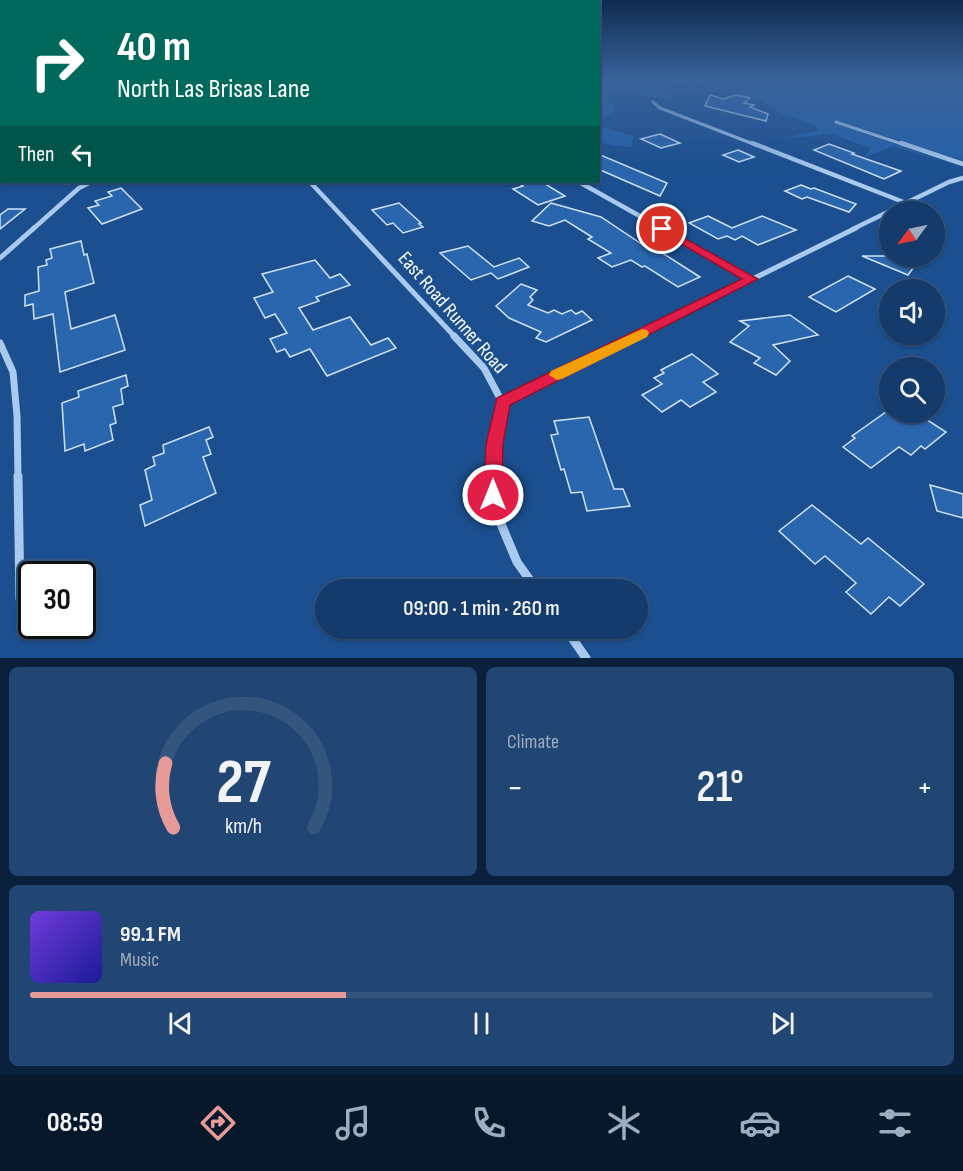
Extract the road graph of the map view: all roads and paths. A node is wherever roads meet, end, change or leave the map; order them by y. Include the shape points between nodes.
1 (664, 110) edge
2 (836, 122) dead end
3 (963, 164) edge
4 (963, 178) edge
5 (89, 183) edge
6 (311, 183) edge
7 (581, 183) edge
8 (901, 201) edge
9 (910, 201) edge
10 (879, 216) edge
11 (0, 258) edge
12 (752, 279) junction
13 (0, 343) edge
14 (502, 402) junction
15 (19, 561) edge
16 (529, 579) edge
17 (573, 639) edge
18 (586, 658) edge

1 - 8 street
2 - 3 street
4 - 9 street
5 - 11 street
6 - 14 street, East Road Runner Road via 484,368
7 - 12 street
10 - 12 street
12 - 14 street
13 - 15 street via 13,372
14 - 16 street, East Road Runner Road via 492,473 496,512 517,562
17 - 18 street

